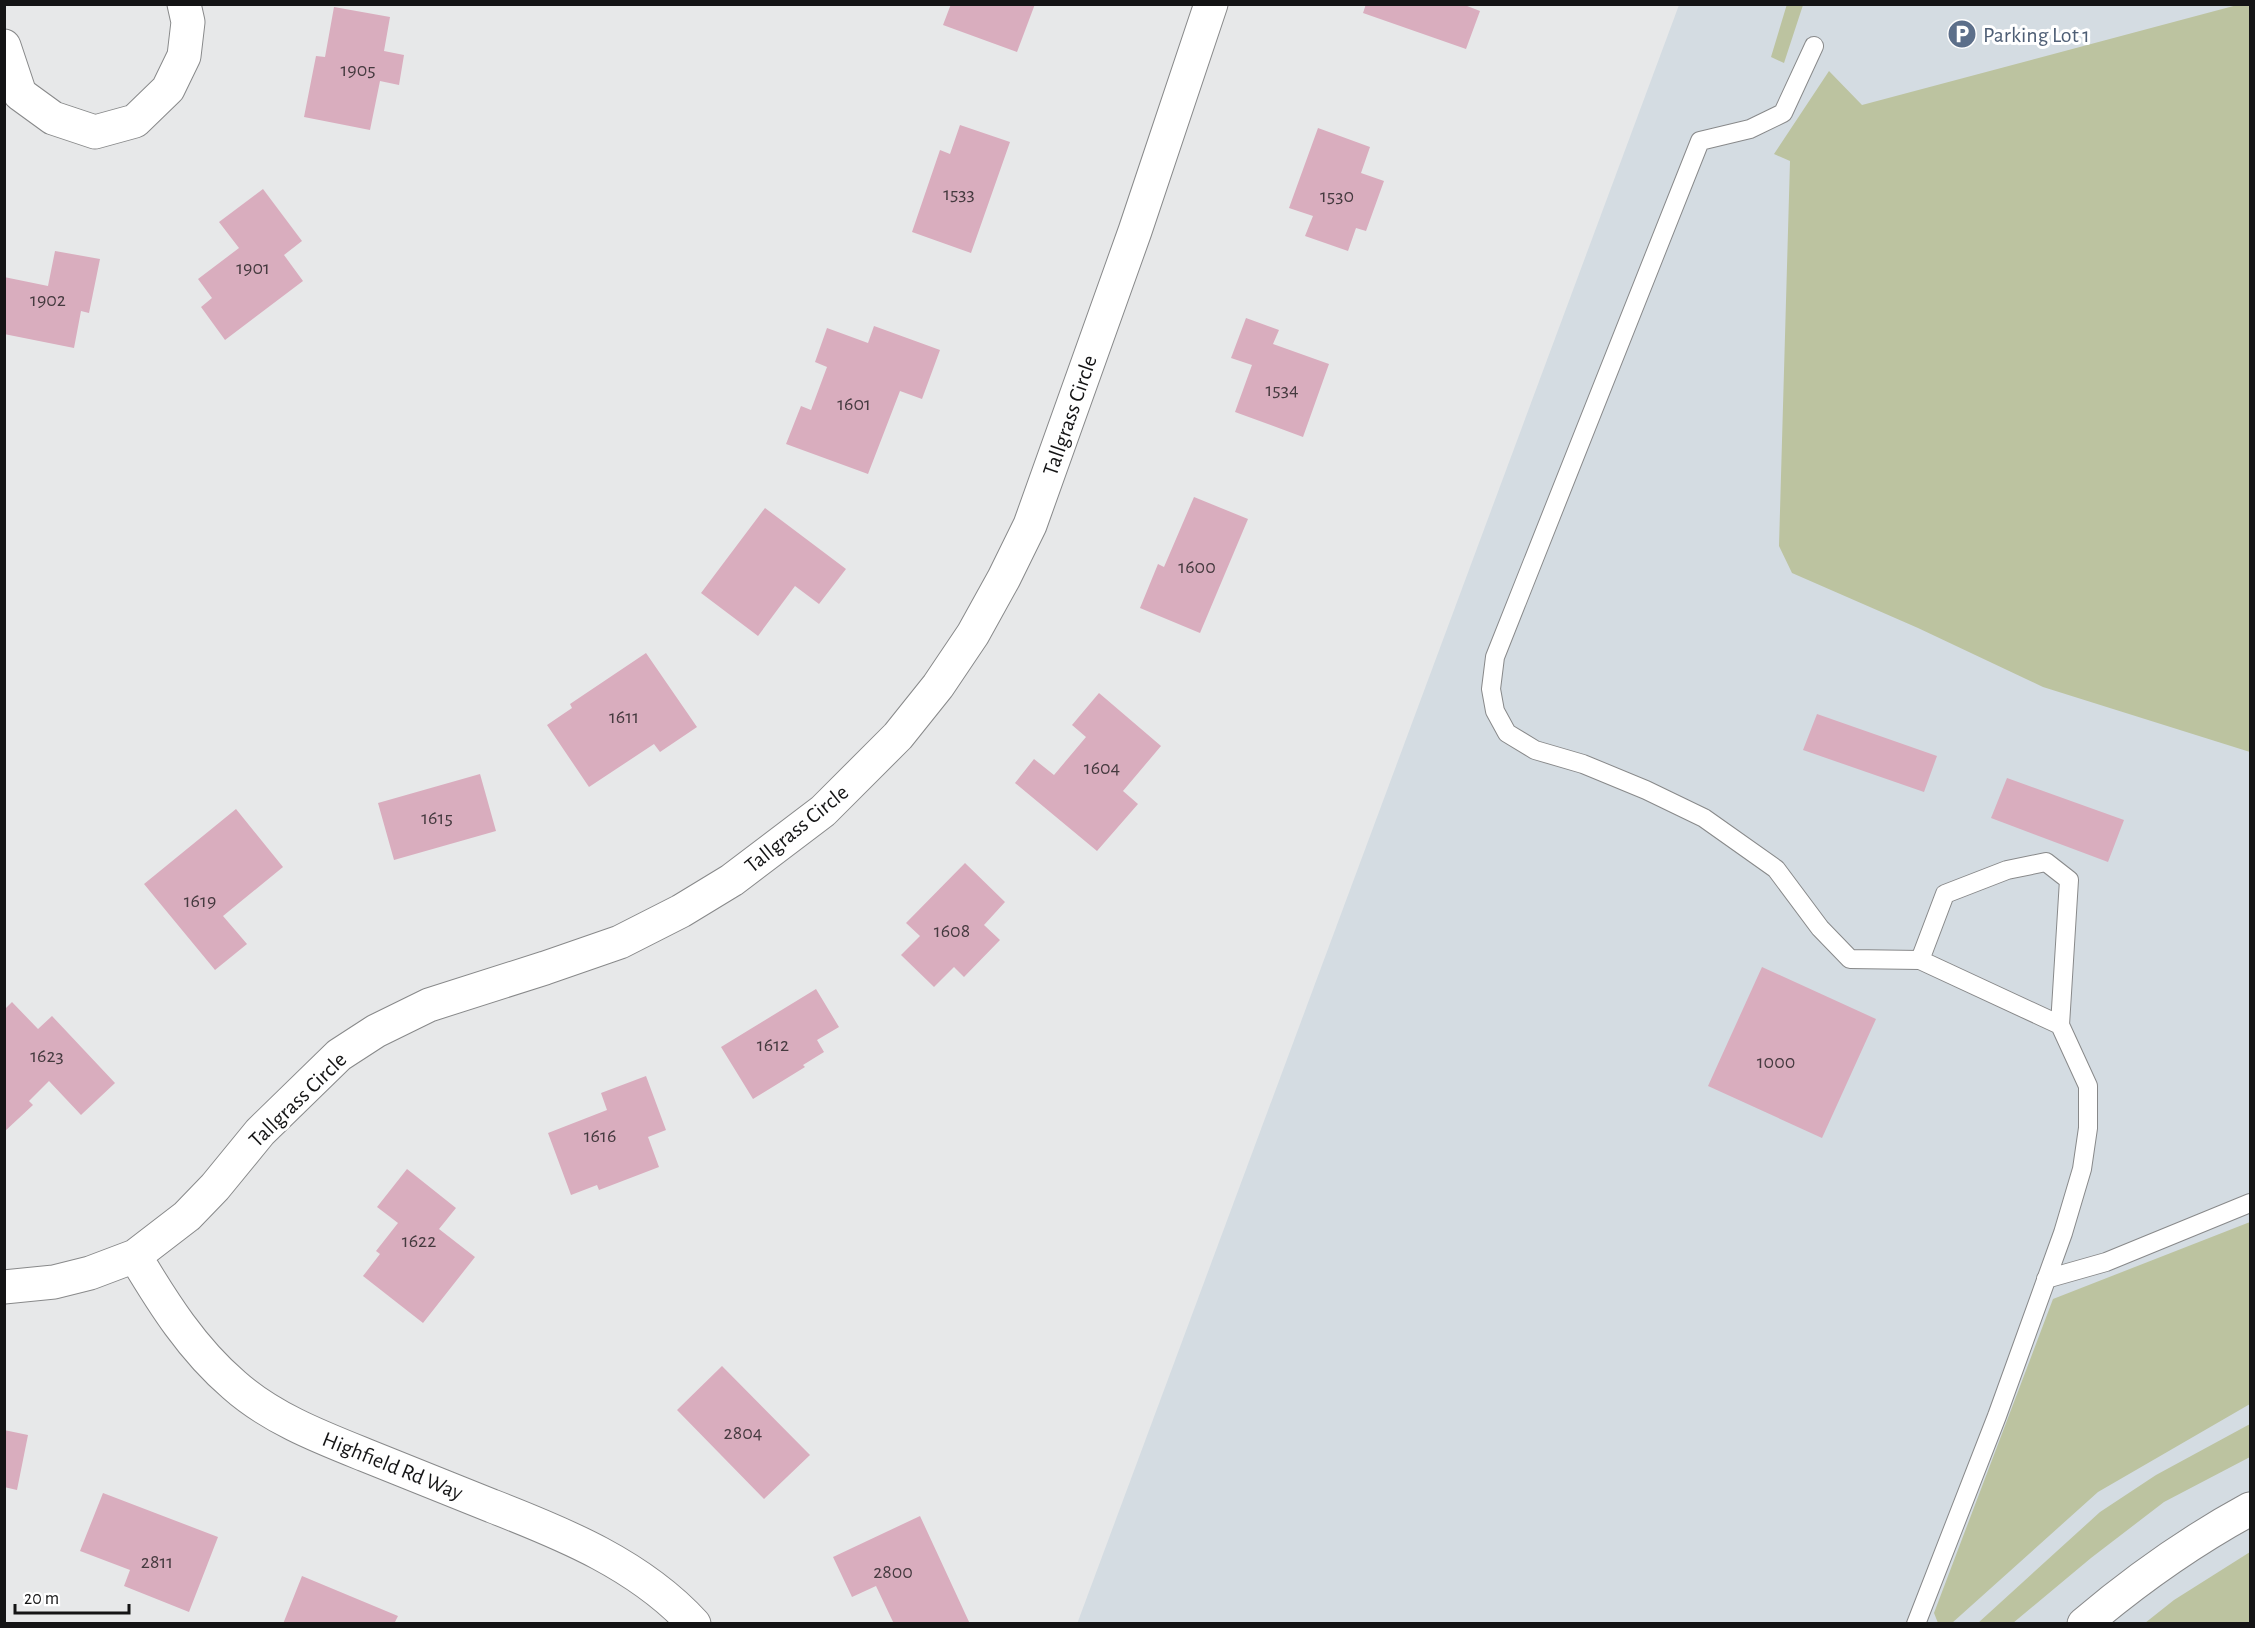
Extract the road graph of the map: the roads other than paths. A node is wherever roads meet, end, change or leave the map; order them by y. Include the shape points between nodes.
1 (184, 4) edge
2 (1211, 4) edge
3 (4, 46) edge
4 (1814, 46) dead end
5 (1920, 960) junction
6 (2060, 1025) junction
7 (2250, 1203) edge
8 (135, 1256) junction
9 (2046, 1279) junction
10 (4, 1287) edge
11 (2250, 1509) edge
12 (1920, 1621) edge
13 (694, 1623) edge
14 (2084, 1623) edge

1 - 3 street via 188,22 184,56 168,89 135,121 95,132 53,118 20,94
2 - 8 street, Tallgrass Circle via 1030,525 973,634 898,736 823,811 732,880 681,911 620,942 429,1005 339,1054 260,1132 187,1216
4 - 5 lane via 1783,113 1750,129 1700,141 1494,657 1491,689 1495,711 1507,732 1535,750 1583,764 1704,818 1768,863 1850,958
5 - 6 lane
5 - 6 lane via 1945,894 2007,870 2046,862 2069,880
6 - 9 lane via 2088,1086 2088,1128 2082,1169
7 - 9 lane via 2106,1262
8 - 10 street, Tallgrass Circle via 54,1282
8 - 13 street, Highfield Rd Way via 164,1306 197,1348 235,1386 281,1418 592,1549 631,1571
9 - 12 lane
11 - 14 street via 2141,1577

